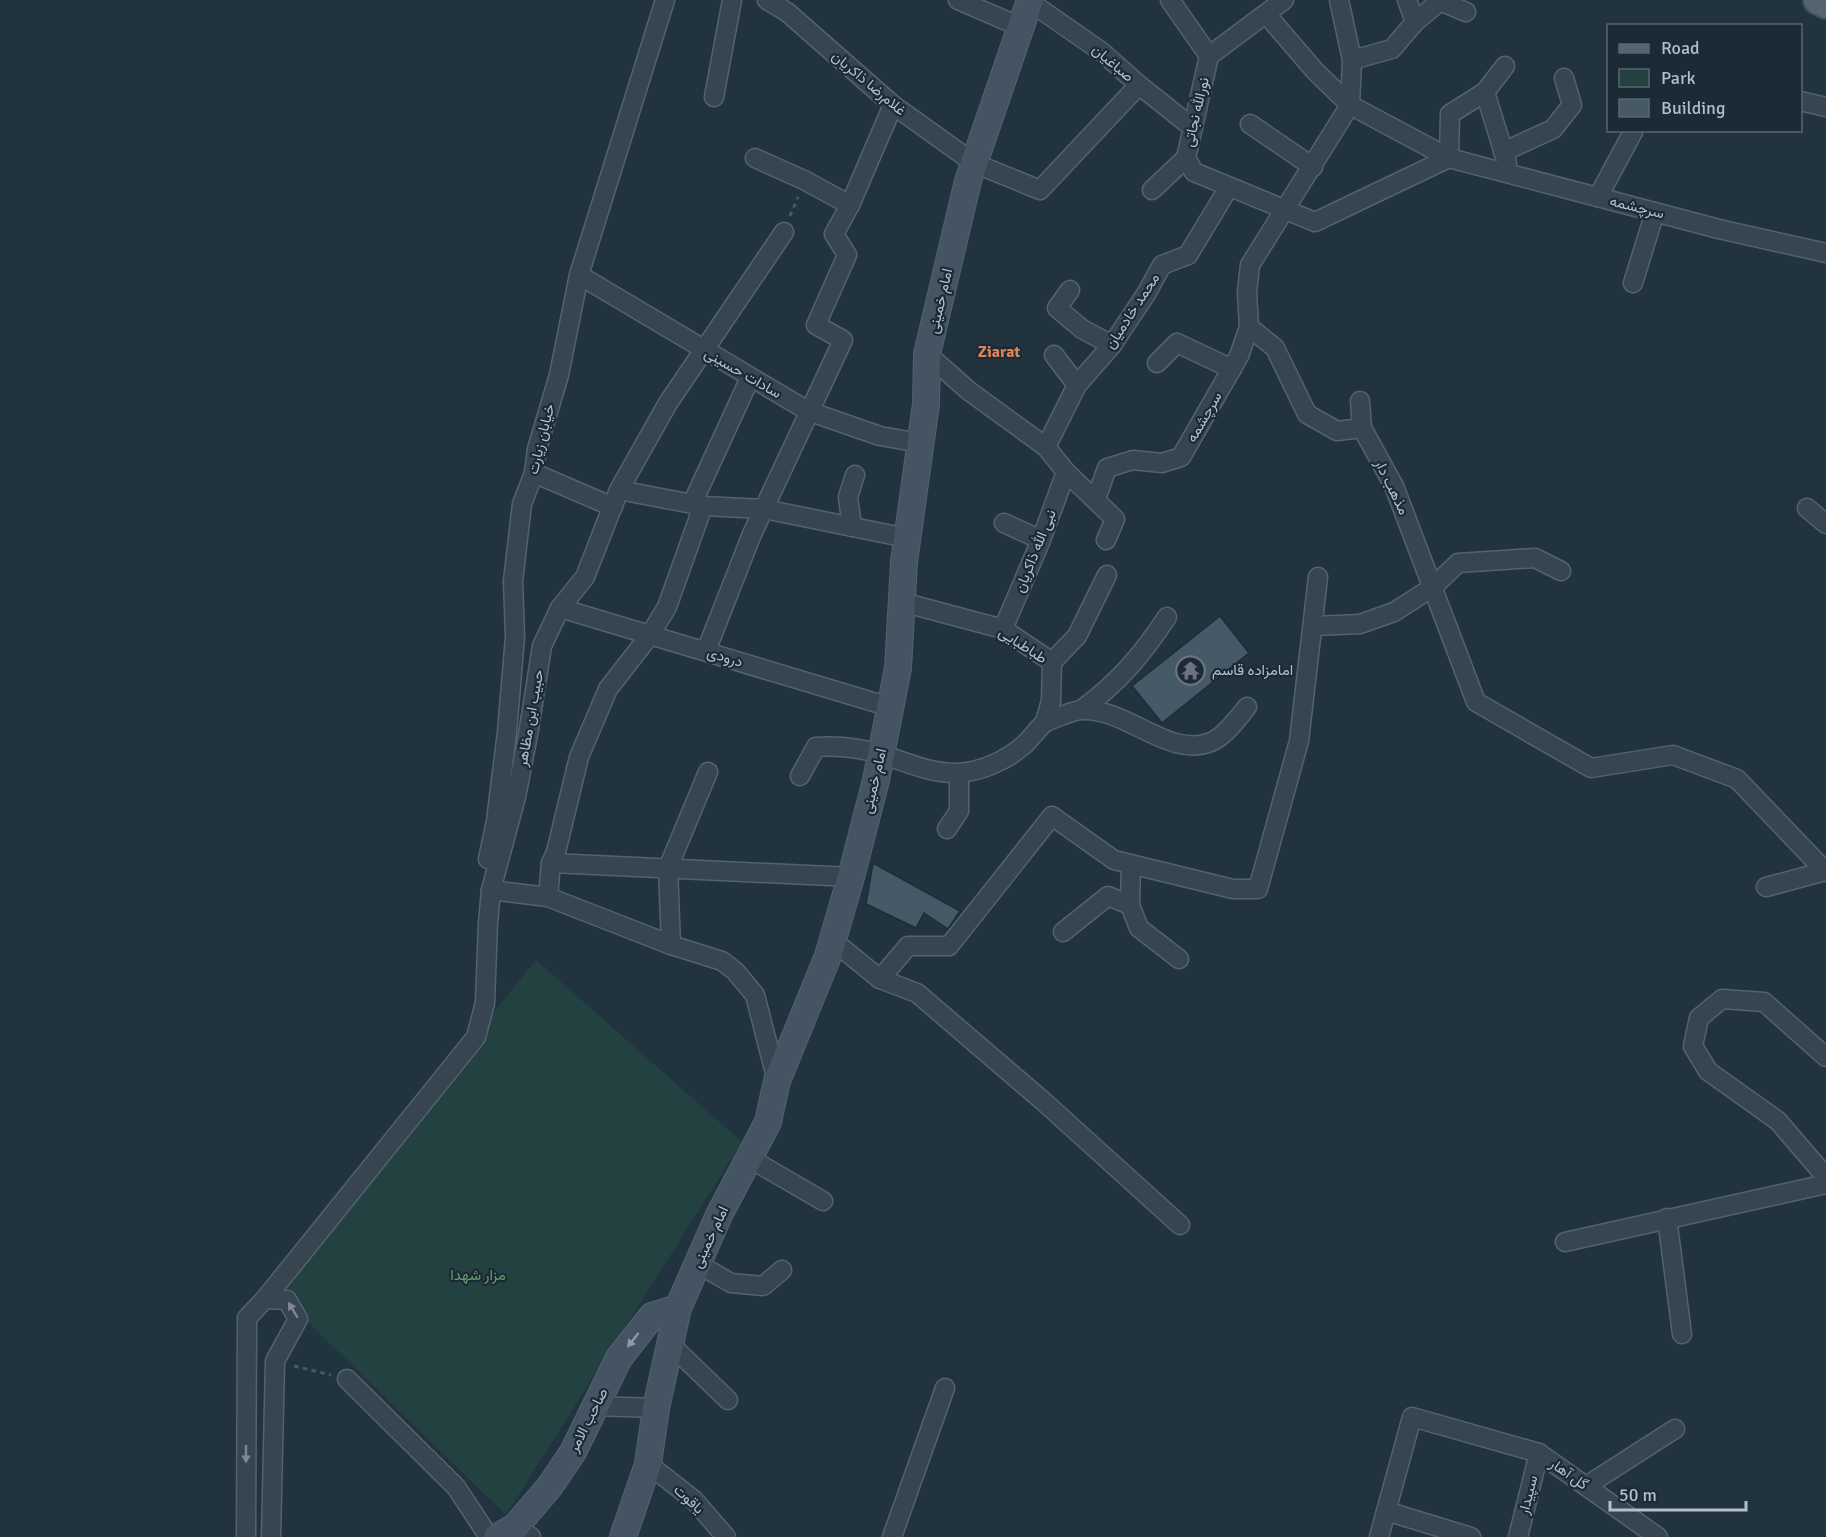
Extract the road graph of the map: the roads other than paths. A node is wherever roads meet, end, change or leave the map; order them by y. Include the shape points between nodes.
1 (665, 0) edge
2 (732, 0) edge
3 (767, 0) edge
4 (958, 0) edge
5 (1170, 0) edge
6 (1284, 0) edge
7 (1339, 0) edge
8 (1407, 0) edge
9 (1818, 0) edge
10 (1030, 1) edge
11 (1826, 4) edge
12 (791, 6) edge
13 (1466, 12) dead end
14 (1267, 15) junction
15 (1415, 22) junction
16 (1021, 27) junction
17 (1209, 56) junction
18 (1352, 60) junction
19 (1505, 66) dead end
20 (1564, 78) dead end
21 (1140, 86) junction
22 (1485, 92) junction
23 (714, 97) dead end
24 (1802, 101) edge
25 (893, 105) junction
26 (1350, 105) junction
27 (1826, 107) edge
28 (1250, 124) dead end
29 (1193, 128) junction
30 (1633, 132) edge
31 (1503, 152) junction
32 (755, 158) dead end
33 (1186, 158) junction
34 (1449, 158) junction
35 (975, 163) junction
36 (1313, 167) junction
37 (1510, 174) junction
38 (1229, 187) junction
39 (1152, 190) dead end
40 (1598, 197) junction
41 (850, 205) junction
42 (1286, 211) junction
43 (1655, 212) junction
44 (784, 232) road end
45 (1826, 253) edge
46 (579, 275) junction
47 (1633, 283) dead end
48 (1070, 291) dead end
49 (1249, 327) junction
50 (1112, 345) junction
51 (704, 350) junction
52 (927, 354) junction
53 (1054, 355) dead end
54 (1157, 363) dead end
55 (1232, 369) junction
56 (750, 378) junction
57 (1077, 385) junction
58 (1360, 401) dead end
59 (808, 411) junction
60 (1362, 428) junction
61 (920, 442) junction
62 (1046, 447) junction
63 (1066, 472) junction
64 (534, 473) junction
65 (855, 475) dead end
66 (616, 499) junction
67 (1096, 499) junction
68 (698, 505) junction
69 (1807, 508) dead end
70 (764, 509) junction
71 (1004, 523) dead end
72 (1826, 524) edge
73 (852, 527) junction
74 (907, 538) junction
75 (1041, 540) junction
76 (1106, 540) dead end
77 (1561, 571) dead end
78 (1107, 575) dead end
79 (1318, 577) dead end
80 (1433, 587) junction
81 (902, 602) junction
82 (560, 608) junction
83 (1167, 617) dead end
84 (1313, 626) junction
85 (1003, 629) junction
86 (650, 635) junction
87 (706, 651) junction
88 (1052, 662) junction
89 (890, 707) junction
90 (1247, 707) dead end
91 (1081, 710) junction
92 (1045, 722) junction
93 (881, 754) junction
94 (708, 772) dead end
95 (959, 773) junction
96 (800, 776) dead end
97 (947, 829) dead end
98 (551, 863) junction
99 (1131, 864) junction
100 (668, 868) junction
101 (1825, 871) edge
102 (851, 877) junction
103 (1766, 887) dead end
104 (491, 890) junction
105 (548, 897) junction
106 (1130, 905) junction
107 (1063, 932) dead end
108 (832, 940) junction
109 (671, 945) junction
110 (1179, 959) dead end
111 (880, 980) junction
112 (1826, 1057) edge
113 (777, 1081) junction
114 (748, 1158) junction
115 (1826, 1177) edge
116 (1826, 1184) edge
117 (823, 1201) dead end
118 (1667, 1218) junction
119 (1180, 1225) dead end
120 (1565, 1242) dead end
121 (698, 1264) junction
122 (782, 1270) dead end
123 (265, 1299) junction
124 (678, 1308) junction
125 (1682, 1334) dead end
126 (670, 1344) junction
127 (347, 1379) road end
128 (945, 1388) dead end
129 (728, 1400) dead end
130 (594, 1406) junction
131 (656, 1408) junction
132 (1675, 1429) dead end
133 (1539, 1453) junction
134 (648, 1464) junction
135 (1586, 1486) junction
136 (1386, 1511) junction
137 (515, 1533) edge
138 (246, 1537) edge
139 (271, 1537) edge
140 (489, 1537) edge
141 (623, 1537) edge
142 (726, 1537) edge
143 (892, 1537) edge
144 (1379, 1537) edge
145 (1471, 1537) edge
146 (1518, 1537) edge
147 (1658, 1537) edge

1 - 46 street, خیابان زیارت
2 - 23 street
3 - 12 street, غلام‌رضا ذاکریان
4 - 16 street
5 - 17 street, نورالله نجاتی
6 - 14 street
7 - 18 street
8 - 15 street
9 - 11 main road
10 - 16 street, امام خمینی
10 - 21 street, صباغیان via 1102,52
12 - 25 street, غلام‌رضا ذاکریان
13 - 15 street via 1440,1
14 - 17 street
14 - 26 street, سرچشمه
15 - 18 street via 1392,49
16 - 35 street, امام خمینی
17 - 29 street, نورالله نجاتی
18 - 26 street
19 - 22 street
20 - 31 street via 1572,105 1553,129
21 - 29 street, صباغیان
21 - 35 street, غلام‌رضا ذاکریان via 1040,190
22 - 31 street
22 - 34 street via 1450,114
24 - 27 street
25 - 35 street, غلام‌رضا ذاکریان
25 - 41 street
26 - 34 street, سرچشمه
26 - 36 street, سرچشمه
28 - 36 street
29 - 33 street, نورالله نجاتی
30 - 40 street
31 - 37 street
32 - 41 street
33 - 38 street, نورالله نجاتی via 1194,172
33 - 39 street
34 - 37 street, سرچشمه
34 - 42 street, نورالله نجاتی via 1315,222
35 - 52 street, امام خمینی
36 - 42 street, سرچشمه
37 - 40 street, سرچشمه
38 - 42 street, نورالله نجاتی
38 - 50 street, محمد خادمیان via 1188,255 1162,265
40 - 43 street, سرچشمه
41 - 59 street via 834,234 847,255 816,325 843,340
42 - 49 street, سرچشمه via 1250,265
43 - 45 street, سرچشمه
43 - 47 street
44 - 51 street, حبیب ابن مظاهر
46 - 51 street, سادات حسینی
46 - 64 street, خیابان زیارت
48 - 50 street via 1058,308 1082,329
49 - 55 street, سرچشمه
49 - 60 street via 1275,348 1307,414 1337,431
50 - 57 street, محمد خادمیان
51 - 56 street, سادات حسینی
51 - 66 street, حبیب ابن مظاهر via 668,404
52 - 61 street, امام خمینی
52 - 62 street via 969,391
53 - 57 street
54 - 55 street via 1176,344
55 - 67 street, سرچشمه via 1181,457 1162,463 1133,460 1107,468
56 - 59 street, سادات حسینی
56 - 68 street
57 - 62 street, محمد خادمیان
58 - 60 street
59 - 61 street, سادات حسینی via 880,436
59 - 70 street
60 - 80 street, مذهب دار via 1394,486
61 - 74 street, امام خمینی
62 - 63 street
63 - 67 street
63 - 75 street, نبی الله ذاکریان
64 - 66 street
64 - 104 street, خیابان زیارت via 522,504 513,581 515,637 496,821 487,863
65 - 73 street via 848,497
66 - 68 street
66 - 82 street, حبیب ابن مظاهر via 585,577
67 - 76 street via 1115,519
68 - 70 street
68 - 86 street via 667,607
69 - 72 street
70 - 73 street
70 - 87 street
71 - 75 street
73 - 74 street
74 - 81 street, امام خمینی
75 - 85 street, نبی الله ذاکریان
77 - 80 street via 1535,558 1458,563
78 - 88 street via 1077,636
79 - 84 street
80 - 84 street via 1394,612 1360,624
80 - 101 street, مذهب دار via 1476,702 1591,768 1673,755 1737,779
81 - 85 street, طباطبایی
81 - 89 street, امام خمینی via 898,668
82 - 86 street, درودی
82 - 104 street, حبیب ابن مظاهر via 542,646 524,756
83 - 91 street via 1149,645 1112,686
84 - 99 street via 1299,741 1258,889 1233,889
85 - 88 street, طباطبایی
86 - 87 street, درودی
86 - 98 street via 608,689 579,757
87 - 89 street, درودی
88 - 92 street, طباطبایی via 1051,701
89 - 93 street, امام خمینی
90 - 91 street via 1212,742 1184,746 1112,714
91 - 92 street
92 - 95 street via 1024,745 995,765
93 - 95 street via 923,769
93 - 96 street via 840,745 816,747
93 - 102 street, امام خمینی
94 - 100 street
95 - 97 street via 959,811
98 - 100 street
98 - 105 street
99 - 106 street
99 - 111 street via 1114,860 1052,816 949,946 908,946
100 - 102 street
100 - 109 street
101 - 103 street
102 - 108 street, امام خمینی
104 - 105 street
104 - 123 street via 485,1003 476,1037
105 - 109 street
106 - 107 street via 1108,896
106 - 110 street via 1139,928
108 - 111 street
108 - 113 street, امام خمینی
109 - 113 street via 722,961 755,995
111 - 119 street via 917,993
112 - 115 street via 1764,1002 1722,999 1699,1018 1694,1046 1708,1071 1778,1121
113 - 114 street, امام خمینی via 768,1122
114 - 117 street
114 - 121 street, امام خمینی
116 - 118 street
118 - 120 street
118 - 125 street
121 - 122 street via 731,1283 763,1286
121 - 124 street, امام خمینی
123 -> 138 street via 247,1318
139 -> 123 street via 275,1361 298,1319 287,1300
124 - 126 street, امام خمینی
124 -> 130 street, صاحب الامر via 652,1316 619,1358
126 - 129 street
126 - 131 street, امام خمینی
127 - 140 street via 456,1487
128 - 143 street
130 - 131 street
130 - 137 street, صاحب الامر via 573,1452
131 - 134 street, امام خمینی
132 - 135 street
133 - 135 street, گل آهار
133 - 136 street, گل آهار via 1412,1417
133 - 146 street, سپیدار
134 - 141 street, امام خمینی
134 - 142 street, یاقوت via 694,1500
135 - 147 street, گل آهار
136 - 144 street
136 - 145 street

